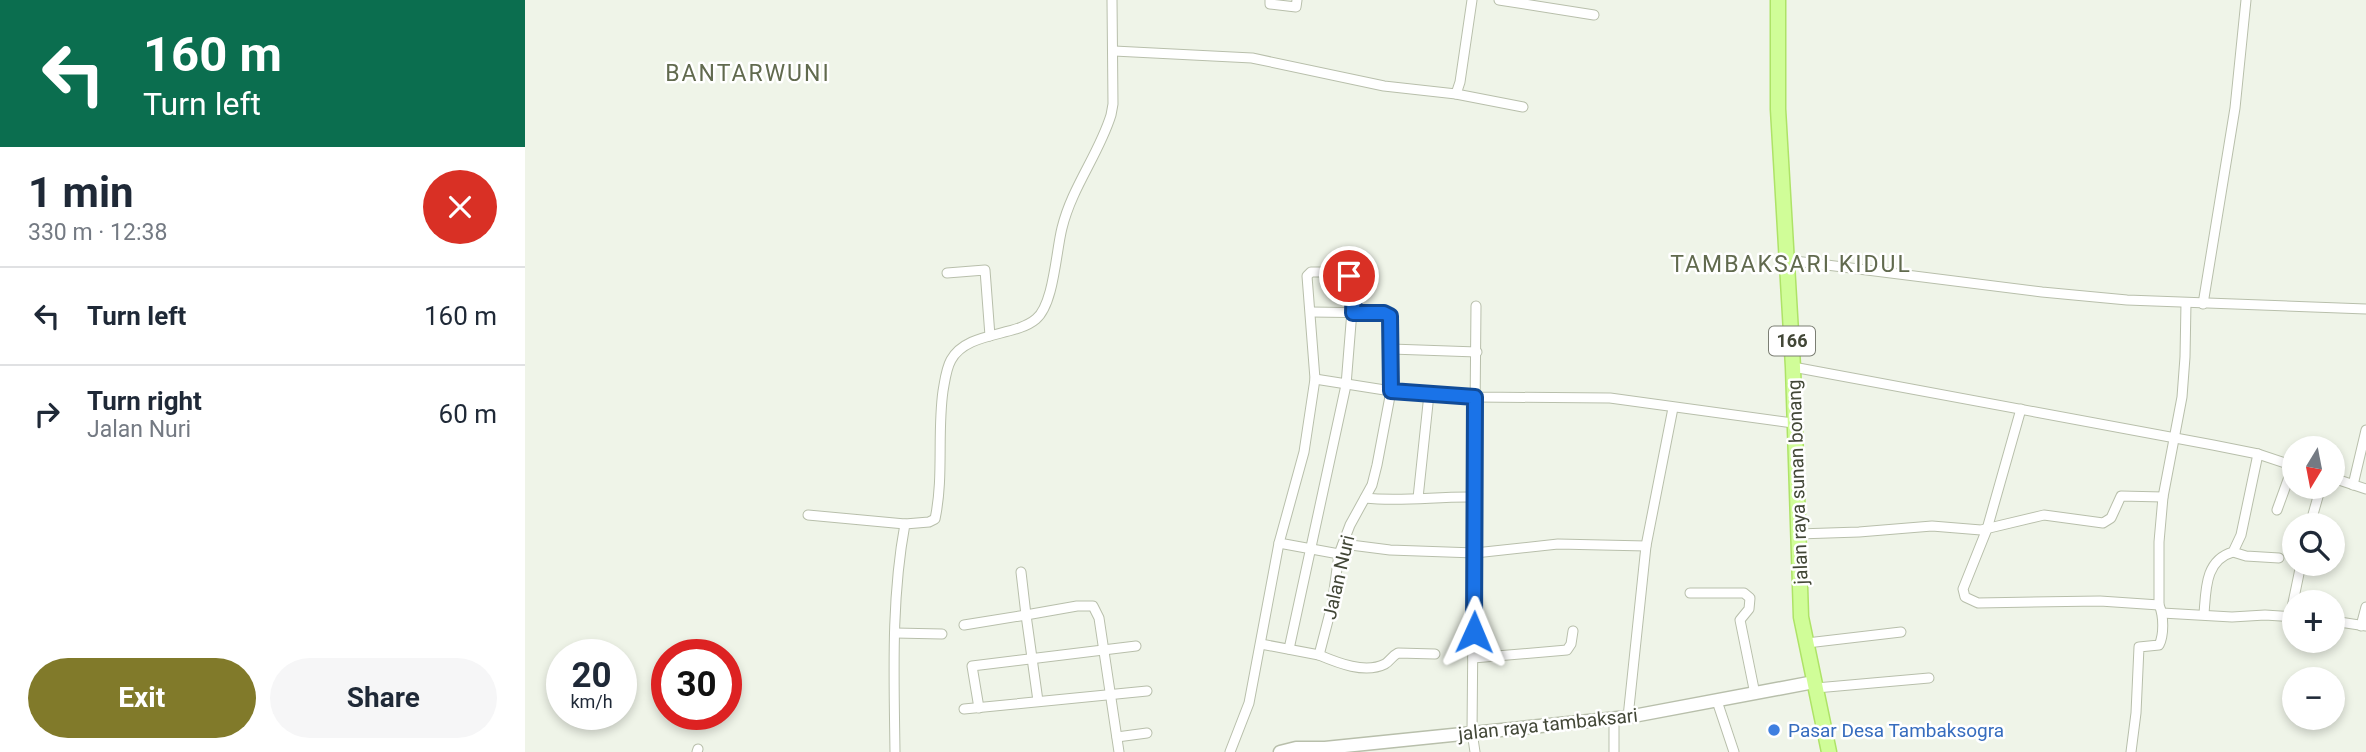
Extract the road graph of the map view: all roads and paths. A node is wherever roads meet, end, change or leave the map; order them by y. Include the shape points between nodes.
1 (1112, 0) edge
2 (1270, 0) edge
3 (1297, 0) edge
4 (1472, 0) edge
5 (1499, 0) edge
6 (1778, 0) edge
7 (2246, 0) edge
8 (1594, 15) dead end
9 (1114, 51) junction
10 (1456, 94) junction
11 (1523, 107) dead end
12 (1787, 260) junction
13 (947, 273) dead end
14 (2186, 303) junction
15 (2203, 304) junction
16 (1476, 306) dead end
17 (2366, 309) edge
18 (1311, 312) junction
19 (1353, 313) junction
20 (990, 336) junction
21 (1391, 349) junction
22 (1476, 352) junction
23 (1793, 367) junction
24 (1315, 379) junction
25 (1346, 385) junction
26 (1391, 391) junction
27 (1429, 394) junction
28 (1475, 397) junction
29 (1673, 408) junction
30 (2021, 410) junction
31 (1793, 423) junction
32 (2366, 430) edge
33 (2175, 437) junction
34 (2258, 454) junction
35 (2282, 462) edge
36 (2345, 482) edge
37 (2353, 485) junction
38 (2366, 489) edge
39 (1475, 497) junction
40 (2163, 497) junction
41 (2282, 497) edge
42 (1365, 498) junction
43 (1418, 498) junction
44 (2277, 510) dead end
45 (808, 515) dead end
46 (905, 524) junction
47 (1987, 529) junction
48 (1798, 534) junction
49 (1279, 543) junction
50 (1343, 544) junction
51 (1646, 546) junction
52 (1311, 550) junction
53 (2233, 552) junction
54 (1475, 553) junction
55 (1339, 554) junction
56 (2279, 558) dead end
57 (1021, 572) dead end
58 (1690, 593) dead end
59 (2366, 607) edge
60 (2160, 609) junction
61 (2204, 614) junction
62 (1026, 615) junction
63 (2282, 616) edge
64 (2345, 623) edge
65 (964, 625) dead end
66 (2364, 626) edge
67 (1573, 631) dead end
68 (1901, 632) dead end
69 (895, 633) junction
70 (942, 635) dead end
71 (1807, 643) junction
72 (1261, 644) junction
73 (1136, 646) dead end
74 (1289, 649) junction
75 (1103, 650) junction
76 (1435, 654) dead end
77 (1319, 655) junction
78 (1033, 658) junction
79 (1473, 658) junction
80 (1929, 678) dead end
81 (1815, 685) junction
82 (1147, 691) dead end
83 (1755, 694) junction
84 (1110, 695) junction
85 (1038, 701) junction
86 (1717, 701) junction
87 (979, 708) junction
88 (964, 709) dead end
89 (1628, 717) junction
90 (1613, 719) junction
91 (1472, 732) junction
92 (1147, 733) dead end
93 (1117, 737) junction
94 (1360, 748) edge
95 (895, 752) edge
96 (1119, 752) edge
97 (1230, 752) edge
98 (1280, 752) edge
99 (1475, 752) edge
100 (1614, 752) edge
101 (1734, 752) edge
102 (1829, 752) edge
103 (2131, 752) edge

1 - 9 street
2 - 3 street via 1270,4 1296,7
4 - 10 street
5 - 8 street
6 - 12 main road, jalan raya sunan bonang / 166 via 1777,109
7 - 15 street via 2235,108
9 - 10 street via 1252,58 1384,86
9 - 20 street via 1111,115 1063,224 1043,310 1035,320
10 - 11 street
12 - 14 street via 2056,294
12 - 23 main road, jalan raya sunan bonang / 166
13 - 20 street via 985,270
14 - 15 street
14 - 33 street via 2186,356
15 - 17 street
16 - 22 street
18 - 19 street
18 - 19 street via 1307,276 1315,271 1338,272 1352,279
18 - 24 street
19 - 21 street, Jalan Nuri via 1390,316
19 - 25 street
20 - 46 street via 968,344 952,358 946,371 935,519
21 - 22 street
21 - 26 street, Jalan Nuri
22 - 28 street
23 - 30 street
23 - 31 main road, jalan raya sunan bonang / 166
24 - 25 street
24 - 49 street via 1304,452
25 - 26 street
25 - 52 street
26 - 27 street
26 - 42 street, Jalan Nuri via 1377,465
27 - 28 street
27 - 43 street
28 - 29 street via 1610,398
28 - 39 street
29 - 31 street
29 - 51 street
30 - 33 street
30 - 47 street
31 - 48 main road, jalan raya sunan bonang / 166
32 - 37 street
33 - 34 street
33 - 40 street
34 - 35 street
34 - 53 street via 2241,535
36 - 37 street
37 - 38 street
39 - 43 street
39 - 54 street
40 - 47 street via 2121,496 2111,518 2103,523 2044,515
40 - 60 street
41 - 44 street
42 - 43 street
42 - 50 street, Jalan Nuri
45 - 46 street
46 - 69 street
47 - 48 street via 1932,526
47 - 60 street via 1963,589 1973,602 2087,601
48 - 71 main road, jalan raya sunan bonang / 166 via 1801,617
49 - 52 street
49 - 72 street
50 - 54 street
50 - 55 street, Jalan Nuri
51 - 54 street via 1558,544
51 - 89 street
52 - 55 street
52 - 74 street
53 - 56 street
53 - 61 street via 2214,565
54 - 79 street
55 - 77 street, Jalan Nuri
57 - 62 street
58 - 83 street via 1744,593 1750,598 1749,609 1739,620
59 - 66 street
60 - 61 street
60 - 103 street via 2161,643 2139,647
61 - 63 street
62 - 65 street
62 - 75 street via 1093,606
62 - 78 street
64 - 66 street
67 - 79 street via 1567,650
68 - 71 street
69 - 70 street
69 - 95 street
71 - 81 main road, jalan raya sunan bonang / 166
72 - 74 street
72 - 97 street via 1249,703
73 - 75 street
74 - 77 street
75 - 78 street
75 - 84 street
76 - 77 street via 1398,653 1384,664 1363,667
78 - 85 street
78 - 87 street via 972,666
79 - 91 street
80 - 81 street
81 - 83 street, jalan raya tambaksari
81 - 102 main road, jalan raya sunan bonang / 166
82 - 84 street
83 - 86 street, jalan raya tambaksari
84 - 85 street
84 - 93 street
85 - 87 street
86 - 89 street, jalan raya tambaksari
86 - 101 street
87 - 88 street
89 - 90 street, jalan raya tambaksari
90 - 91 street, jalan raya tambaksari
90 - 100 street
91 - 94 street, jalan raya tambaksari
91 - 99 street
92 - 93 street
93 - 96 street
94 - 98 street, jalan raya tambaksari

